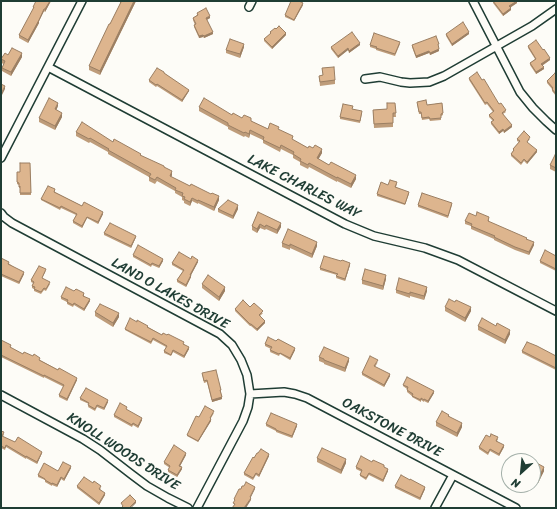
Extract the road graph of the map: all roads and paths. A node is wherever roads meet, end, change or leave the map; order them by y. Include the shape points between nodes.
1 (82, 1) edge
2 (473, 1) edge
3 (556, 8) edge
4 (496, 47) junction
5 (48, 67) junction
6 (366, 79) dead end
7 (556, 130) edge
8 (1, 158) edge
9 (1, 214) edge
10 (556, 311) edge
11 (250, 394) junction
12 (1, 395) edge
13 (453, 475) junction
14 (188, 508) edge
15 (196, 508) edge
16 (436, 508) edge
17 (516, 508) edge

1 - 5 street
2 - 4 street
3 - 4 street via 532,26
4 - 6 street via 428,82 410,83 380,77
4 - 7 street via 520,92
5 - 8 street
5 - 10 street, LAKE CHARLES WAY via 345,224 374,236 425,248 458,260
9 - 11 street, LAND O LAKES DRIVE via 12,223 220,334 232,345 241,360
11 - 13 street, OAKSTONE DRIVE via 284,392 307,398
11 - 15 street, LAND O LAKES DRIVE via 243,421
12 - 14 street, KNOLL WOODS DRIVE via 82,438 148,486
13 - 16 street
13 - 17 street, OAKSTONE DRIVE

